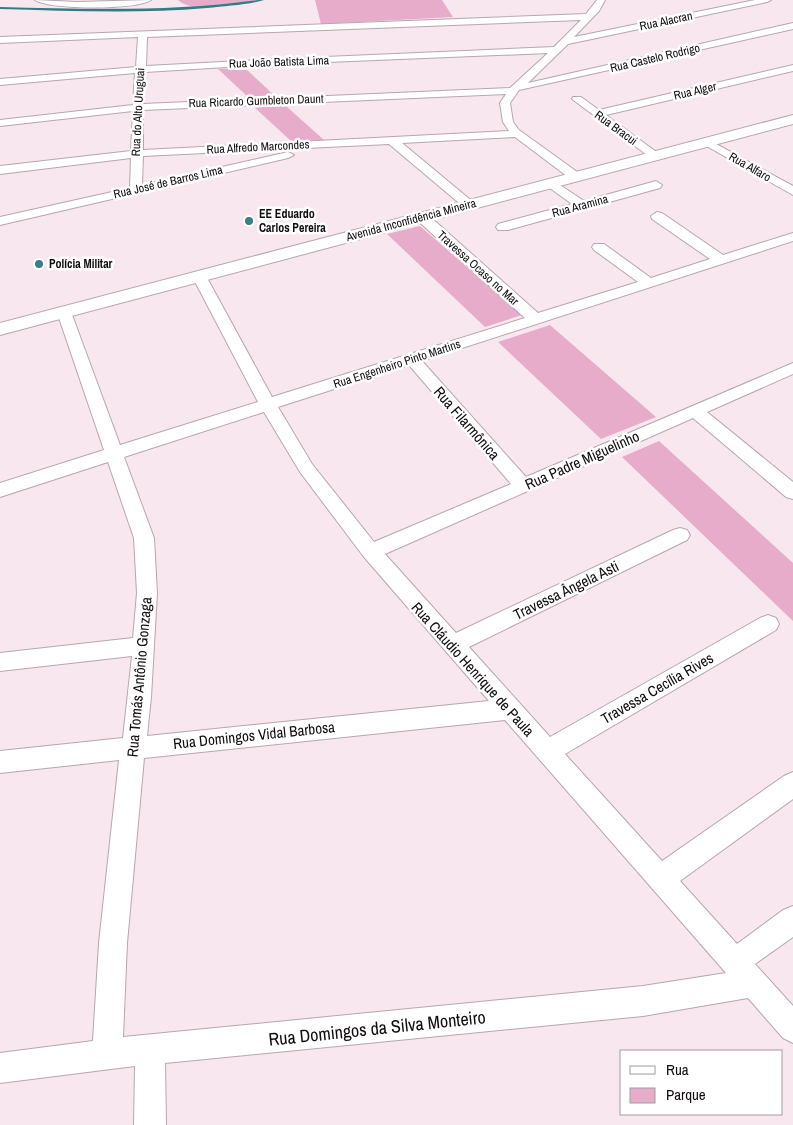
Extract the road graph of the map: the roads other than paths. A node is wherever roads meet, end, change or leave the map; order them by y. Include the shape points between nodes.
1 (39, 0) edge
2 (143, 0) edge
3 (603, 0) edge
4 (767, 0) edge
5 (588, 17) junction
6 (793, 26) edge
7 (142, 35) junction
8 (0, 40) edge
9 (562, 46) junction
10 (140, 68) junction
11 (793, 68) edge
12 (0, 82) edge
13 (515, 90) junction
14 (577, 99) dead end
15 (138, 107) junction
16 (597, 114) junction
17 (791, 122) edge
18 (0, 123) edge
19 (517, 134) junction
20 (391, 140) junction
21 (707, 142) junction
22 (336, 143) junction
23 (136, 154) junction
24 (655, 156) junction
25 (0, 170) edge
26 (576, 177) junction
27 (551, 183) junction
28 (656, 185) dead end
29 (136, 189) junction
30 (793, 191) edge
31 (469, 205) junction
32 (582, 205) junction
33 (657, 216) dead end
34 (422, 218) junction
35 (0, 221) edge
36 (502, 227) dead end
37 (793, 237) edge
38 (599, 247) dead end
39 (721, 260) junction
40 (198, 276) junction
41 (649, 283) junction
42 (64, 312) junction
43 (535, 319) junction
44 (0, 329) edge
45 (412, 359) junction
46 (789, 375) edge
47 (269, 405) junction
48 (695, 411) junction
49 (115, 454) junction
50 (523, 486) junction
51 (0, 490) edge
52 (793, 492) edge
53 (680, 535) dead end
54 (370, 552) junction
55 (768, 624) dead end
56 (452, 645) junction
57 (144, 646) junction
58 (0, 662) edge
59 (509, 709) junction
60 (134, 747) junction
61 (547, 752) junction
62 (0, 762) edge
63 (793, 784) edge
64 (660, 879) junction
65 (793, 920) edge
66 (744, 973) junction
67 (793, 1028) edge
68 (150, 1050) junction
69 (107, 1054) junction
70 (0, 1068) edge
71 (150, 1125) edge

1 - 2 street via 54,4
3 - 5 street
4 - 9 street, Rua Alacran
5 - 7 street
5 - 9 street
6 - 13 street, Rua Castelo Rodrigo
7 - 8 street
7 - 10 street, Rua do Alto Uruguai
9 - 10 street, Rua João Batista Lima
9 - 13 street
10 - 12 street, Rua João Batista Lima
10 - 15 street, Rua do Alto Uruguai
11 - 16 street, Rua Alger
13 - 15 street, Rua Ricardo Gumbleton Daunt
13 - 19 street via 505,103 505,110 508,122
14 - 16 street, Rua Bracui
15 - 18 street, Rua Ricardo Gumbleton Daunt
15 - 23 street, Rua do Alto Uruguai
16 - 24 street, Rua Bracui
17 - 21 street, Avenida Inconfidência Mineira
19 - 20 street, Rua Alfredo Marcondes
19 - 26 street
20 - 22 street, Rua Alfredo Marcondes
20 - 31 street
21 - 24 street, Avenida Inconfidência Mineira
21 - 30 street, Rua Alfaro
22 - 23 street, Rua Alfredo Marcondes
22 - 29 street, Rua José de Barros Lima
23 - 25 street, Rua Alfredo Marcondes
23 - 29 street, Rua do Alto Uruguai
24 - 26 street, Avenida Inconfidência Mineira
26 - 27 street, Avenida Inconfidência Mineira
27 - 31 street, Avenida Inconfidência Mineira
27 - 32 street
28 - 32 street, Rua Aramina
29 - 35 street, Rua José de Barros Lima
31 - 34 street, Avenida Inconfidência Mineira
32 - 36 street, Rua Aramina
33 - 39 street
34 - 40 street, Avenida Inconfidência Mineira
34 - 43 street, Travessa Ocaso no Mar
37 - 39 street, Rua Engenheiro Pinto Martins
38 - 41 street
39 - 41 street, Rua Engenheiro Pinto Martins
40 - 42 street, Avenida Inconfidência Mineira
40 - 47 street, Rua Cláudio Henrique de Paula
41 - 43 street, Rua Engenheiro Pinto Martins
42 - 44 street, Avenida Inconfidência Mineira
42 - 49 street, Rua Tomás Antônio Gonzaga
43 - 45 street, Rua Engenheiro Pinto Martins
45 - 47 street, Rua Engenheiro Pinto Martins
45 - 50 street, Rua Filarmônica
46 - 48 street, Rua Padre Miguelinho
47 - 49 street, Rua Engenheiro Pinto Martins
47 - 54 street, Rua Cláudio Henrique de Paula via 306,468
48 - 50 street, Rua Padre Miguelinho
48 - 52 street
49 - 51 street, Rua Engenheiro Pinto Martins
49 - 57 street, Rua Tomás Antônio Gonzaga via 144,538 147,594
50 - 54 street, Rua Padre Miguelinho
53 - 56 street, Travessa Ângela Asti
54 - 56 street, Rua Cláudio Henrique de Paula
55 - 61 street, Travessa Cecília Rives
56 - 59 street, Rua Cláudio Henrique de Paula
57 - 58 street
57 - 60 street, Rua Tomás Antônio Gonzaga
59 - 60 street, Rua Domingos Vidal Barbosa
59 - 61 street, Rua Cláudio Henrique de Paula
60 - 62 street, Rua Domingos Vidal Barbosa
60 - 69 street, Rua Tomás Antônio Gonzaga via 113,944
61 - 64 street, Rua Cláudio Henrique de Paula
63 - 64 street
64 - 66 street, Rua Cláudio Henrique de Paula
65 - 66 street
66 - 67 street, Rua Cláudio Henrique de Paula
66 - 68 street, Rua Domingos da Silva Monteiro via 643,1002
68 - 69 street, Rua Domingos da Silva Monteiro
68 - 71 street
69 - 70 street, Rua Domingos da Silva Monteiro

